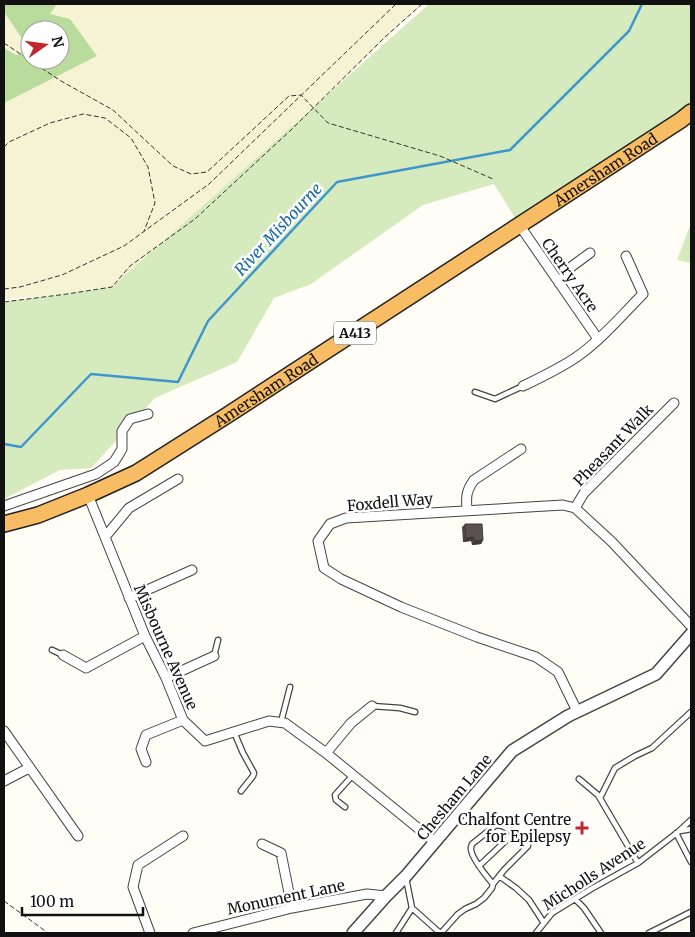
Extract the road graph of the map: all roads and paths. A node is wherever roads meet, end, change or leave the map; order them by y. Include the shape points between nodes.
1 (396, 4) edge
2 (422, 4) edge
3 (4, 43) edge
4 (301, 95) junction
5 (313, 108) junction
6 (691, 112) edge
7 (4, 147) edge
8 (493, 179) dead end
9 (520, 226) junction
10 (144, 231) junction
11 (590, 253) dead end
12 (626, 256) dead end
13 (559, 282) junction
14 (4, 289) edge
15 (4, 302) edge
16 (598, 339) junction
17 (523, 386) joint
18 (475, 392) dead end
19 (674, 403) dead end
20 (148, 414) dead end
21 (521, 449) dead end
22 (178, 479) dead end
23 (88, 495) junction
24 (4, 506) edge
25 (575, 508) junction
26 (467, 510) junction
27 (4, 524) edge
28 (105, 538) junction
29 (192, 570) dead end
30 (129, 598) junction
31 (691, 626) edge
32 (691, 634) edge
33 (145, 636) junction
34 (218, 640) dead end
35 (52, 650) dead end
36 (63, 656) joint
37 (214, 656) joint
38 (166, 678) junction
39 (290, 687) dead end
40 (372, 706) joint
41 (577, 711) junction
42 (415, 712) dead end
43 (691, 712) edge
44 (183, 720) junction
45 (281, 722) junction
46 (4, 731) edge
47 (234, 732) junction
48 (326, 753) junction
49 (146, 762) dead end
50 (29, 768) junction
51 (353, 775) junction
52 (579, 778) dead end
53 (4, 781) edge
54 (241, 791) dead end
55 (600, 798) junction
56 (345, 808) dead end
57 (691, 820) edge
58 (691, 829) edge
59 (514, 832) junction
60 (677, 832) junction
61 (78, 836) dead end
62 (183, 836) dead end
63 (435, 842) junction
64 (262, 844) dead end
65 (691, 862) edge
66 (638, 863) junction
67 (480, 866) junction
68 (406, 876) junction
69 (499, 876) junction
70 (494, 884) junction
71 (386, 896) junction
72 (574, 899) junction
73 (4, 901) edge
74 (292, 908) junction
75 (412, 908) junction
76 (691, 912) edge
77 (544, 923) junction
78 (48, 933) edge
79 (150, 933) edge
80 (193, 933) edge
81 (353, 933) edge
82 (396, 933) edge
83 (440, 933) edge
84 (536, 933) edge
85 (601, 933) edge
86 (649, 933) edge

1 - 4 path
2 - 5 path
3 - 4 path via 61,81 113,110 173,166 191,174 207,172 289,96
4 - 5 path
4 - 10 path via 209,184
5 - 8 path via 328,123 440,156
5 - 15 path via 196,219 130,266 112,287
6 - 9 highway, Amersham Road / A413
7 - 10 path via 66,118 83,114 105,118 130,138 148,167 155,203
9 - 13 street, Cherry Acre
9 - 23 highway, Amersham Road / A413 via 136,473
10 - 14 path via 124,246 62,275
11 - 13 street via 571,267
12 - 16 street, Cherry Acre via 644,294
13 - 16 street, Cherry Acre
16 - 17 street, Cherry Acre via 578,356
17 - 18 lane via 495,399
19 - 25 street, Pheasant Walk via 584,492
20 - 24 street via 130,419 122,431 119,454 114,462 96,474
21 - 26 street via 474,480 466,496
22 - 28 street via 130,508
23 - 27 highway, Amersham Road / A413 via 38,515
23 - 28 street, Misbourne Avenue
25 - 26 street, Foxdell Way via 563,505
25 - 31 street via 612,542
26 - 41 street, Foxdell Way via 346,518 330,524 318,540 324,568 401,607 536,657 558,672
28 - 30 street, Misbourne Avenue
29 - 30 street
30 - 33 street, Misbourne Avenue
32 - 41 street, Chesham Lane via 656,674
33 - 36 street via 86,668
33 - 38 street, Misbourne Avenue
34 - 37 lane
35 - 36 lane
37 - 38 street
38 - 44 street, Misbourne Avenue
39 - 45 lane
40 - 42 lane
40 - 48 street via 351,723
41 - 63 street, Chesham Lane via 512,752
43 - 55 lane via 652,748 615,768
44 - 47 street, Misbourne Avenue via 205,741
44 - 49 street via 146,735 141,748
45 - 47 street, Misbourne Avenue via 269,721
45 - 48 street
46 - 50 street
47 - 54 lane via 254,773
48 - 51 street
50 - 53 street
50 - 61 street
51 - 56 lane via 335,795
51 - 63 street
52 - 55 lane
55 - 66 lane
57 - 60 lane, Micholls Avenue
58 - 60 lane
59 - 67 lane
59 - 67 lane via 496,825 472,844 470,848
59 - 69 lane via 528,840 528,846
60 - 65 lane
60 - 66 lane, Micholls Avenue
62 - 79 street via 138,865 132,887
63 - 68 street, Chesham Lane
64 - 74 street via 281,853
66 - 72 lane, Micholls Avenue
67 - 70 lane
68 - 71 street, Chesham Lane
68 - 75 lane
69 - 70 lane
69 - 77 lane via 529,900
70 - 83 lane via 484,898 465,908
71 - 74 street, Monument Lane via 367,894
71 - 81 street, Chesham Lane
72 - 77 lane, Micholls Avenue via 552,913
72 - 85 lane
73 - 78 path
74 - 80 street, Monument Lane
75 - 82 lane
75 - 83 lane
76 - 86 lane
77 - 84 lane, Micholls Avenue

